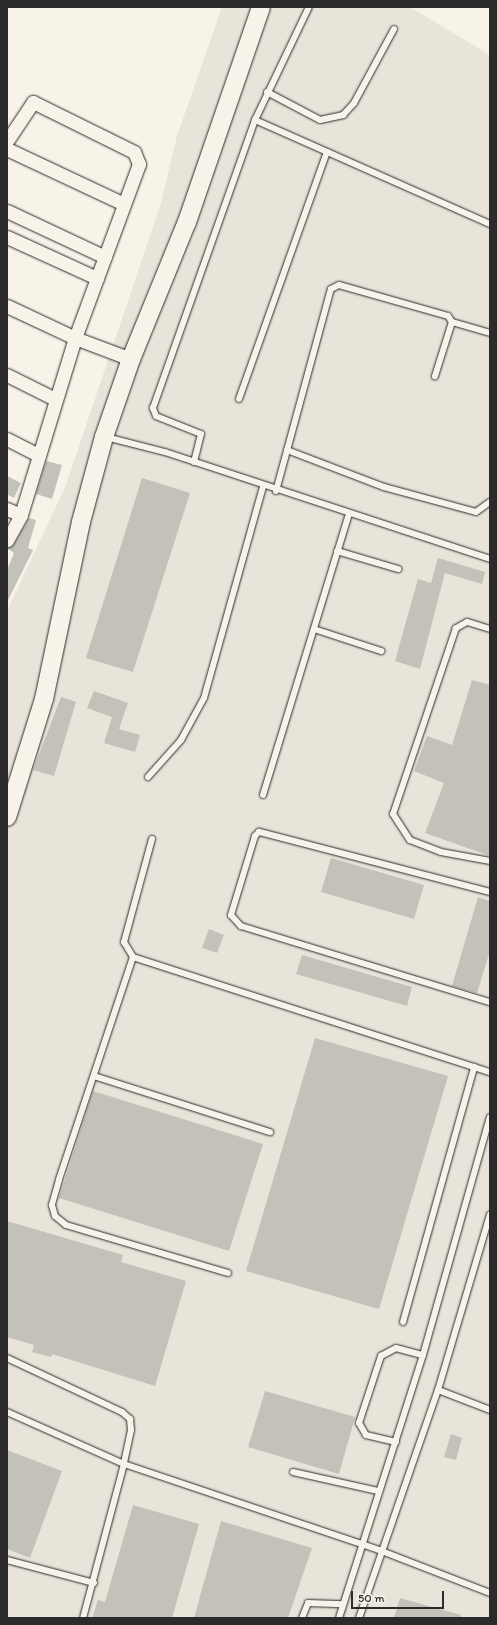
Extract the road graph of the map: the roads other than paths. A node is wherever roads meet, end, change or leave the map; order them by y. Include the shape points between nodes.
1 (262, 7) edge
2 (309, 7) edge
3 (394, 29) dead end
4 (267, 92) junction
5 (255, 120) junction
6 (7, 141) edge
7 (7, 149) edge
8 (327, 152) junction
9 (124, 204) junction
10 (7, 211) edge
11 (490, 224) edge
12 (7, 237) edge
13 (105, 257) junction
14 (97, 278) junction
15 (7, 306) edge
16 (452, 322) junction
17 (490, 333) edge
18 (75, 338) junction
19 (131, 359) junction
20 (7, 375) edge
21 (435, 376) dead end
22 (55, 399) junction
23 (239, 399) dead end
24 (104, 436) junction
25 (7, 439) edge
26 (287, 450) junction
27 (37, 454) junction
28 (194, 462) junction
29 (263, 486) junction
30 (276, 490) junction
31 (490, 502) edge
32 (7, 509) edge
33 (349, 514) junction
34 (21, 515) junction
35 (7, 540) edge
36 (337, 551) junction
37 (490, 558) edge
38 (398, 569) dead end
39 (314, 629) junction
40 (490, 629) edge
41 (381, 651) dead end
42 (148, 777) dead end
43 (263, 795) dead end
44 (7, 817) edge
45 (152, 839) dead end
46 (490, 861) edge
47 (490, 892) edge
48 (133, 957) junction
49 (490, 1002) edge
50 (474, 1067) junction
51 (490, 1072) edge
52 (94, 1076) junction
53 (490, 1117) edge
54 (270, 1132) dead end
55 (490, 1215) edge
56 (228, 1273) dead end
57 (403, 1322) dead end
58 (422, 1355) junction
59 (7, 1358) edge
60 (438, 1390) junction
61 (490, 1410) edge
62 (7, 1412) edge
63 (396, 1442) junction
64 (124, 1464) junction
65 (293, 1472) dead end
66 (378, 1491) junction
67 (361, 1544) junction
68 (380, 1550) junction
69 (7, 1560) edge
70 (94, 1583) junction
71 (490, 1593) edge
72 (343, 1604) junction
73 (83, 1618) edge
74 (302, 1618) edge
75 (339, 1618) edge
76 (359, 1618) edge

1 - 19 main road via 187,222
2 - 4 lane
3 - 4 lane via 354,103 343,115 320,120
4 - 5 lane
5 - 8 lane
5 - 28 lane via 153,408 156,416 201,434
6 - 9 street via 33,102 134,152 139,164
7 - 9 street
8 - 11 lane
8 - 23 lane
9 - 13 street
10 - 13 street
12 - 14 street
13 - 14 street
14 - 18 street
15 - 18 street
16 - 17 lane
16 - 21 lane
16 - 26 lane via 448,316 339,285 331,289
18 - 19 street
18 - 22 street
19 - 24 main road
20 - 22 street
22 - 27 street
24 - 28 lane
24 - 44 main road via 81,522 44,699
25 - 27 street
26 - 30 lane
26 - 31 lane via 384,487 476,512
27 - 34 street
28 - 29 lane
29 - 30 lane
29 - 42 lane via 204,698 181,740
30 - 33 lane
32 - 34 street
33 - 36 lane
33 - 37 lane
34 - 35 street
36 - 38 lane
36 - 39 lane
39 - 41 lane
39 - 43 lane
40 - 46 lane via 467,622 456,628 393,814 410,840 441,852
45 - 48 lane via 124,942
47 - 49 lane via 259,832 255,836 232,915 241,926
48 - 50 lane
48 - 52 lane
50 - 51 lane
50 - 57 lane
52 - 54 lane
52 - 56 lane via 52,1205 55,1216 66,1225
53 - 58 lane
55 - 60 lane
58 - 63 lane
58 - 63 lane via 396,1348 381,1356 359,1423 366,1435
59 - 64 lane via 122,1412 130,1419 131,1430
60 - 61 lane
60 - 68 lane
62 - 64 lane
63 - 66 lane
64 - 67 lane
64 - 70 lane
65 - 66 lane
66 - 67 lane
67 - 68 lane
67 - 72 lane
68 - 71 lane
68 - 76 lane
69 - 70 lane
70 - 73 lane
72 - 74 lane via 308,1603
72 - 75 lane

